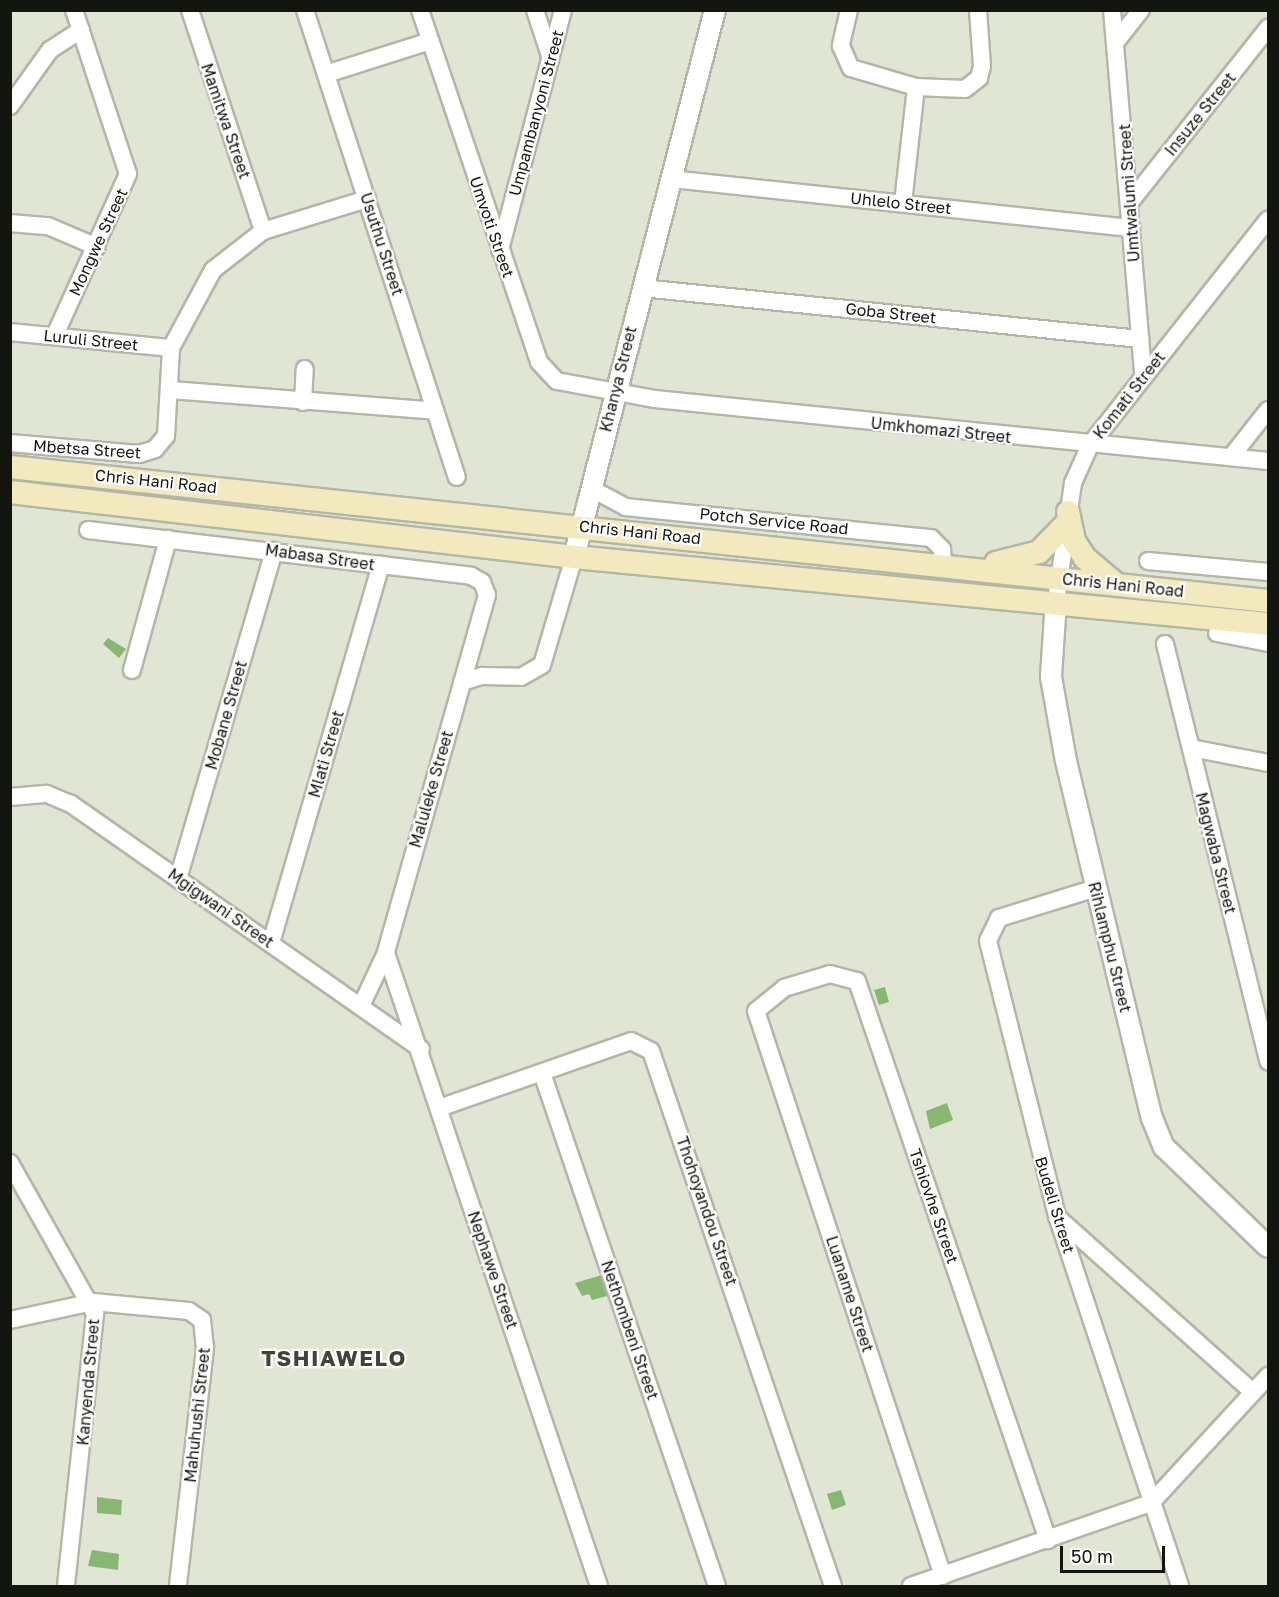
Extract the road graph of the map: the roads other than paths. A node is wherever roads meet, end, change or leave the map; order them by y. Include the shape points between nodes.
1 (75, 10) edge
2 (190, 10) edge
3 (305, 10) edge
4 (420, 10) edge
5 (535, 10) edge
6 (563, 10) edge
7 (716, 10) edge
8 (849, 10) edge
9 (978, 10) edge
10 (1112, 10) edge
11 (1141, 10) edge
12 (1269, 28) edge
13 (81, 30) junction
14 (430, 41) junction
15 (1115, 43) junction
16 (550, 56) junction
17 (326, 74) junction
18 (916, 87) junction
19 (10, 106) edge
20 (671, 179) junction
21 (368, 198) junction
22 (1131, 201) junction
23 (903, 203) junction
24 (1269, 220) edge
25 (10, 223) edge
26 (1131, 228) junction
27 (263, 231) junction
28 (97, 247) junction
29 (500, 250) junction
30 (642, 288) junction
31 (10, 332) edge
32 (55, 335) junction
33 (1140, 339) junction
34 (171, 348) junction
35 (305, 369) dead end
36 (1143, 375) junction
37 (171, 390) junction
38 (615, 393) junction
39 (303, 402) junction
40 (1269, 410) edge
41 (435, 411) junction
42 (10, 443) edge
43 (1090, 445) junction
44 (1231, 457) junction
45 (1269, 461) edge
46 (10, 467) edge
47 (458, 477) dead end
48 (590, 488) junction
49 (10, 492) edge
50 (1066, 519) junction
51 (582, 527) junction
52 (88, 530) dead end
53 (168, 539) junction
54 (274, 551) junction
55 (574, 557) junction
56 (1148, 561) dead end
57 (381, 565) junction
58 (952, 567) junction
59 (1269, 572) edge
60 (471, 576) joint
61 (1059, 578) junction
62 (1117, 585) junction
63 (1269, 600) edge
64 (1056, 601) junction
65 (1269, 624) edge
66 (1217, 633) dead end
67 (1269, 643) edge
68 (1166, 644) dead end
69 (132, 670) dead end
70 (462, 682) junction
71 (1191, 748) junction
72 (1269, 763) edge
73 (10, 797) edge
74 (178, 879) junction
75 (1096, 888) junction
76 (271, 943) junction
77 (386, 953) junction
78 (361, 1006) junction
79 (756, 1011) joint
80 (421, 1049) junction
81 (1269, 1061) edge
82 (542, 1073) junction
83 (438, 1108) junction
84 (10, 1163) edge
85 (1056, 1216) junction
86 (1269, 1247) edge
87 (93, 1302) junction
88 (10, 1320) edge
89 (1269, 1376) edge
90 (1253, 1392) junction
91 (1151, 1503) junction
92 (1048, 1540) junction
93 (943, 1576) junction
94 (66, 1587) edge
95 (178, 1587) edge
96 (599, 1587) edge
97 (717, 1587) edge
98 (833, 1587) edge
99 (911, 1587) edge
100 (1180, 1587) edge

1 - 13 street, Mongwe Street
2 - 27 street, Mamitwa Street
3 - 17 street, Usuthu Street
4 - 14 street, Umvoti Street
5 - 16 street
6 - 16 street, Umpambanyoni Street
7 - 20 street, Khanya Street
8 - 18 street via 841,46 846,62 862,74
9 - 18 street via 982,66 979,78 965,89
10 - 15 street, Umtwalumi Street
11 - 15 street
12 - 22 street, Insuze Street
13 - 19 street via 50,50
13 - 28 street, Mongwe Street via 128,174
14 - 17 street
14 - 29 street, Umvoti Street
15 - 22 street, Umtwalumi Street
16 - 29 street, Umpambanyoni Street
17 - 21 street, Usuthu Street
18 - 23 street
20 - 23 street, Uhlelo Street
20 - 30 street, Khanya Street
21 - 27 street, Mbetsa Street
21 - 41 street, Usuthu Street
22 - 26 street, Umtwalumi Street
23 - 26 street, Uhlelo Street
24 - 36 street, Komati Street
25 - 28 street via 48,226
26 - 33 street, Umtwalumi Street
27 - 34 street, Mbetsa Street via 213,270
28 - 32 street, Mongwe Street
29 - 38 street, Umvoti Street via 544,369 566,385
30 - 33 street, Goba Street
30 - 38 street, Khanya Street
31 - 32 street, Luruli Street
32 - 34 street, Luruli Street
33 - 36 street, Umtwalumi Street
34 - 37 street, Mbetsa Street
35 - 39 street
36 - 43 street, Komati Street
37 - 39 street
37 - 42 street, Mbetsa Street via 166,436 148,454
38 - 43 street, Umkhomazi Street
38 - 48 street, Khanya Street
39 - 41 street
40 - 44 street
41 - 47 street, Usuthu Street
43 - 44 street, Umkhomazi Street
43 - 50 street, Komati Street via 1072,483
44 - 45 street, Umkhomazi Street
46 - 51 main road, Chris Hani Road
48 - 51 street, Khanya Street
48 - 58 street, Potch Service Road via 625,507 932,538
49 - 55 main road, Chris Hani Road
50 - 58 main road via 1025,560
50 - 61 street, Komati Street
50 - 62 main road via 1085,558
51 - 55 street, Khanya Street
51 - 58 main road, Chris Hani Road
52 - 53 street, Mabasa Street
53 - 54 street, Mabasa Street
53 - 69 street
54 - 57 street, Mabasa Street
54 - 74 street, Mobane Street
55 - 64 main road, Chris Hani Road
55 - 70 street, Khanya Street via 542,665 521,677 483,676
56 - 59 street
57 - 60 street, Mabasa Street
57 - 76 street, Mlati Street
58 - 61 main road, Chris Hani Road
60 - 70 street, Maluleke Street via 482,582 486,595
61 - 62 main road, Chris Hani Road
61 - 64 street, Komati Street
62 - 63 main road, Chris Hani Road
64 - 65 main road, Chris Hani Road
64 - 75 street, Rihlamphu Street via 1051,677
66 - 67 street
68 - 71 street, Magwaba Street
70 - 77 street, Maluleke Street
71 - 72 street
71 - 81 street, Magwaba Street
73 - 74 street, Mgigwani Street via 47,794 71,804
74 - 76 street, Mgigwani Street
75 - 85 street, Budeli Street via 999,918 989,932
75 - 86 street, Rihlamphu Street via 1158,1136 1186,1171
76 - 78 street, Mgigwani Street
77 - 78 street, Maluleke Street
77 - 80 street, Nephawe Street
78 - 80 street, Mgigwani Street
79 - 92 street, Tshiovhe Street via 776,991 830,974 857,981
79 - 93 street, Luaname Street
80 - 83 street, Nephawe Street
82 - 83 street, Thohoyandou Street
82 - 97 street, Nethombeni Street
82 - 98 street, Thohoyandou Street via 631,1041 653,1056
83 - 96 street, Nephawe Street
84 - 87 street, Kanyenda Street
85 - 90 street
85 - 91 street, Budeli Street
87 - 88 street
87 - 94 street, Kanyenda Street via 95,1329
87 - 95 street, Mahuhushi Street via 189,1311 204,1326
89 - 90 street
90 - 91 street
91 - 92 street
91 - 100 street, Budeli Street
92 - 93 street
93 - 99 street

